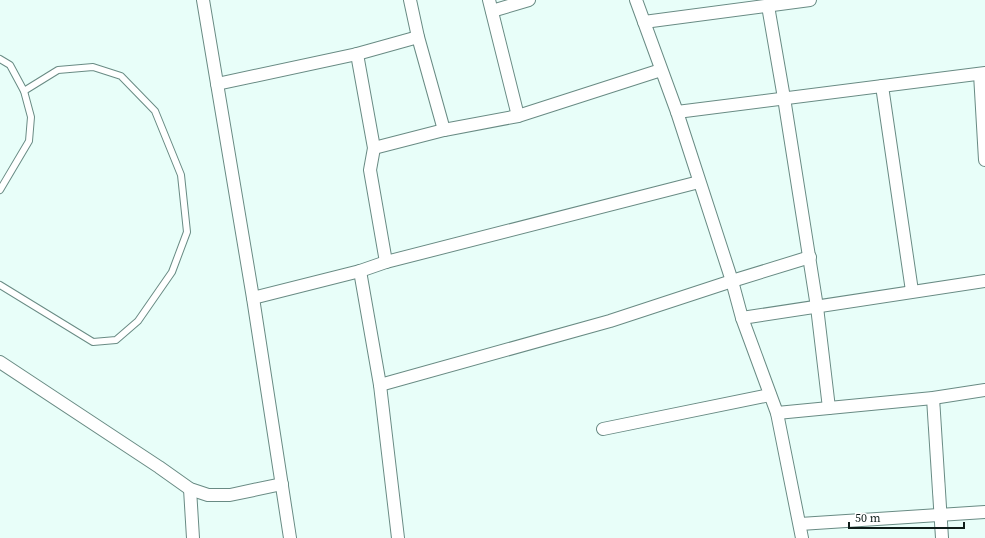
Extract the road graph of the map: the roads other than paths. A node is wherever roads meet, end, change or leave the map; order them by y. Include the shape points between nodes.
1 (203, 0) edge
2 (410, 0) edge
3 (529, 0) edge
4 (636, 0) edge
5 (806, 0) edge
6 (491, 6) edge
7 (768, 6) junction
8 (644, 22) junction
9 (418, 37) junction
10 (357, 54) junction
11 (0, 59) edge
12 (661, 70) junction
13 (982, 74) edge
14 (217, 84) junction
15 (882, 86) junction
16 (24, 91) junction
17 (784, 98) junction
18 (677, 112) junction
19 (518, 116) junction
20 (444, 130) junction
21 (374, 148) junction
22 (985, 160) edge
23 (699, 182) junction
24 (0, 190) edge
25 (810, 257) junction
26 (386, 262) junction
27 (360, 271) junction
28 (732, 281) junction
29 (985, 281) edge
30 (0, 286) edge
31 (912, 291) junction
32 (253, 298) junction
33 (818, 307) junction
34 (742, 318) junction
35 (0, 362) edge
36 (380, 385) junction
37 (985, 390) edge
38 (770, 395) junction
39 (933, 398) junction
40 (829, 408) junction
41 (777, 413) junction
42 (603, 429) dead end
43 (282, 484) junction
44 (190, 489) junction
45 (985, 512) edge
46 (940, 515) junction
47 (800, 524) junction
48 (192, 538) edge
49 (290, 538) edge
50 (398, 538) edge
51 (802, 538) edge
52 (942, 538) edge

1 - 14 street
2 - 9 street
3 - 6 street
4 - 8 street
5 - 7 street
6 - 19 street
7 - 8 street
7 - 17 street
8 - 12 street
9 - 10 street
9 - 20 street
10 - 14 street
10 - 21 street
11 - 16 lane via 10,65
12 - 18 street
12 - 19 street
13 - 15 street
13 - 22 street
14 - 32 street
15 - 17 street
15 - 31 street
16 - 24 lane via 31,117 30,141
16 - 30 lane via 58,70 93,67 121,76 155,111 181,175 187,232 172,272 138,321 116,340 93,342
17 - 18 street
17 - 25 street
18 - 23 street
19 - 20 street
20 - 21 street
21 - 26 street via 370,170
23 - 26 street
23 - 28 street
25 - 28 street
25 - 33 street
26 - 27 street
27 - 32 street
27 - 36 street
28 - 34 street
28 - 36 street via 610,321
29 - 31 street
31 - 33 street
32 - 43 street
33 - 34 street
33 - 40 street
34 - 38 street
35 - 44 street
36 - 50 street
37 - 39 street
38 - 41 street
38 - 42 street
39 - 40 street
39 - 46 street
40 - 41 street
41 - 47 street
43 - 44 street via 230,495 208,494
43 - 49 street
44 - 48 street
45 - 46 street
46 - 47 street
46 - 52 street
47 - 51 street

